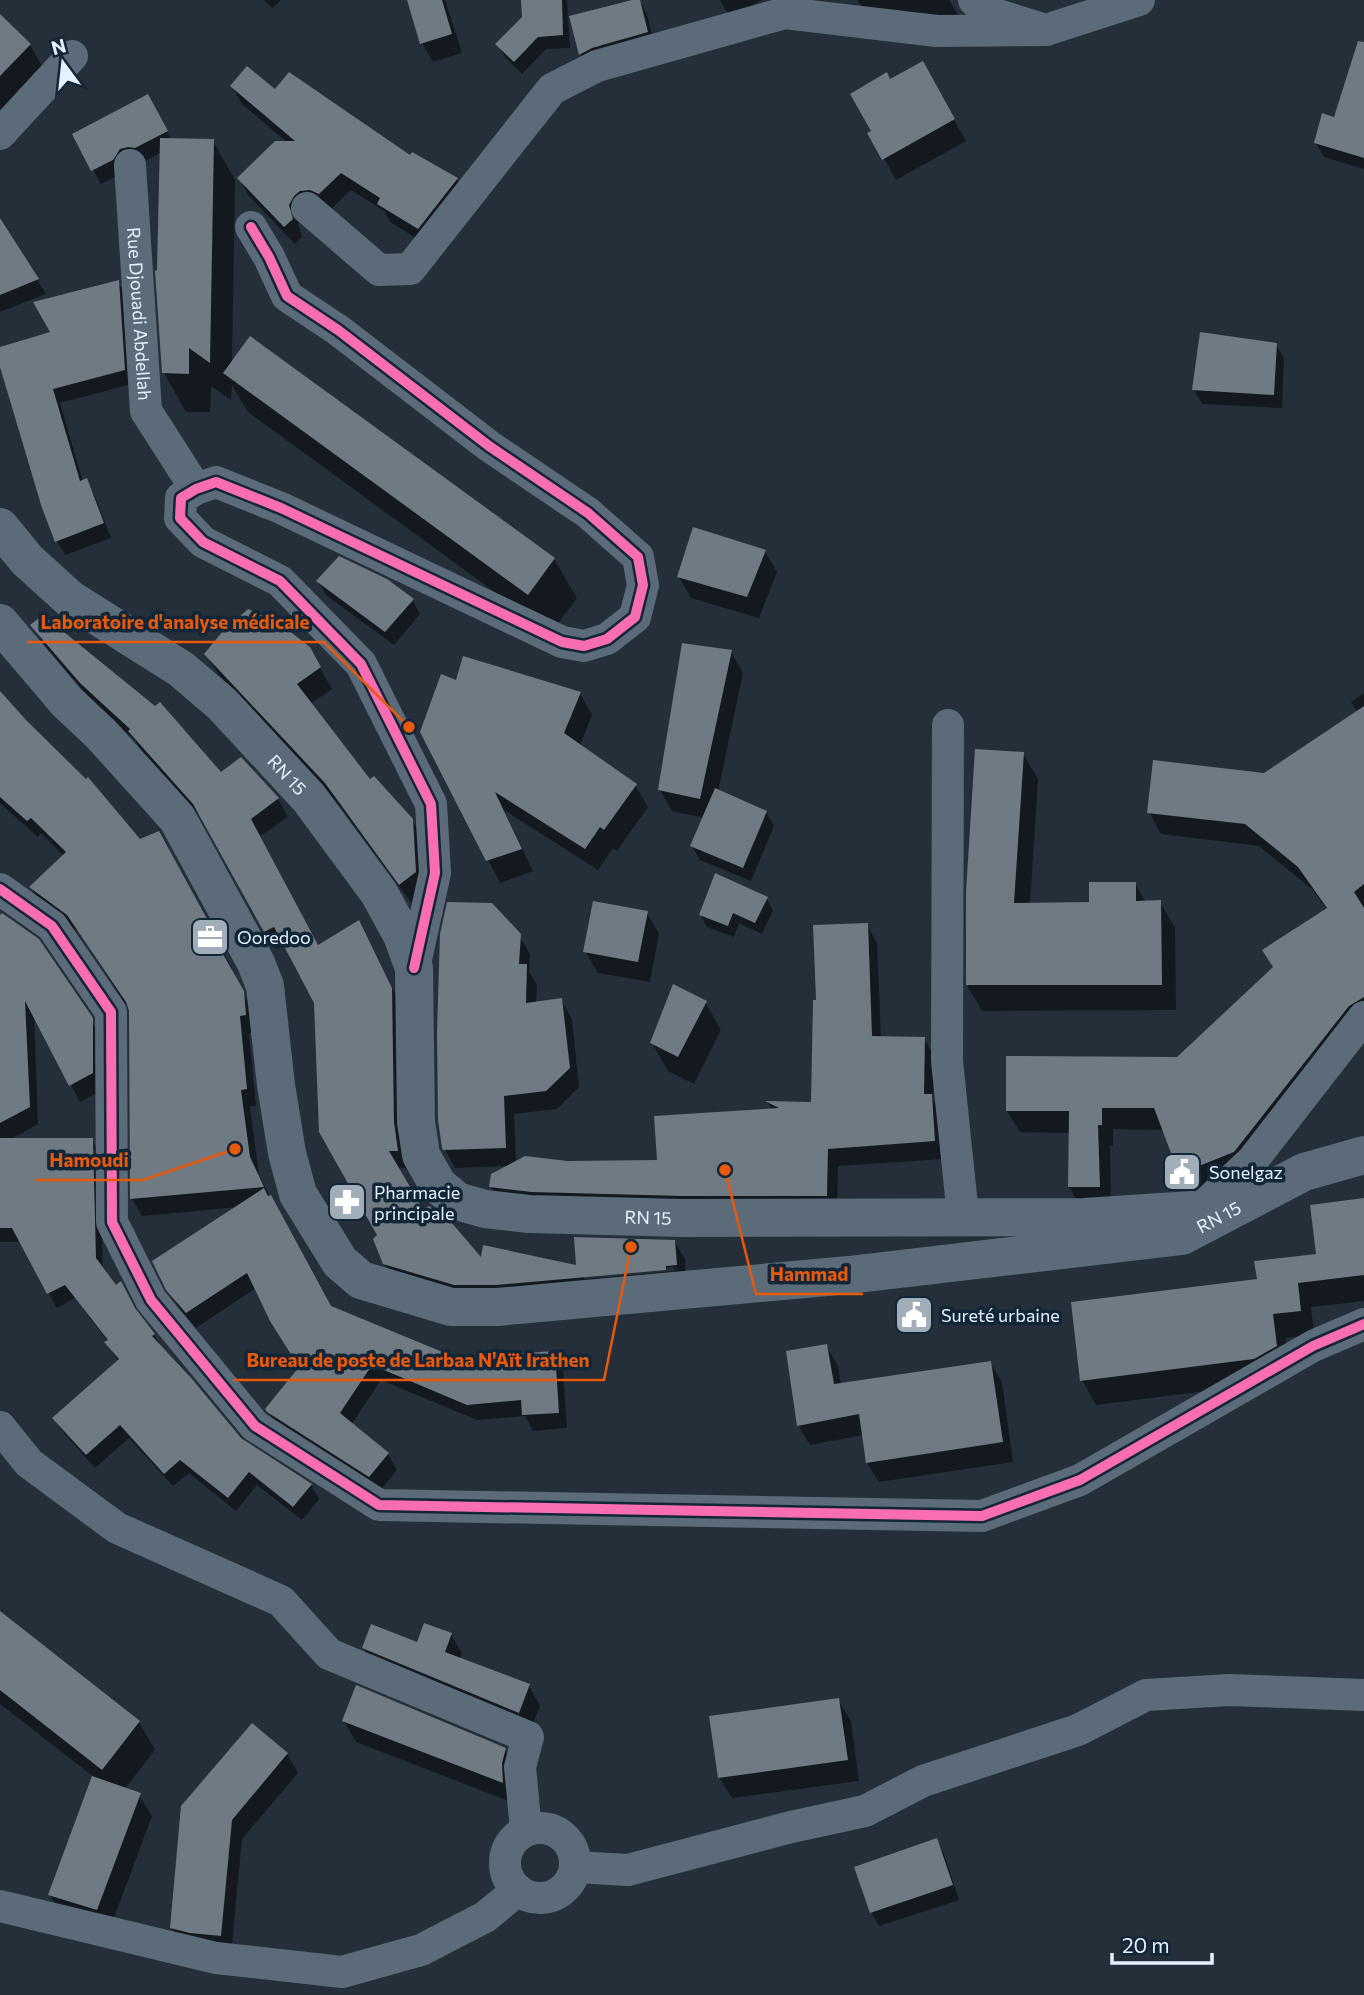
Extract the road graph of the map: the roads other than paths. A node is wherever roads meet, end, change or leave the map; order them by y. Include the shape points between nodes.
1 (974, 0) edge
2 (1139, 0) edge
3 (1046, 30) junction
4 (72, 56) dead end
5 (0, 134) edge
6 (130, 165) dead end
7 (307, 208) dead end
8 (251, 227) dead end
9 (196, 489) junction
10 (0, 527) edge
11 (0, 624) edge
12 (948, 725) dead end
13 (0, 889) edge
14 (414, 968) junction
15 (1364, 1017) edge
16 (1363, 1154) edge
17 (1245, 1201) junction
18 (1199, 1210) junction
19 (963, 1216) junction
20 (1364, 1324) edge
21 (0, 1427) edge
22 (1364, 1695) edge
23 (526, 1830) junction
24 (575, 1867) junction
25 (517, 1890) junction
26 (0, 1906) edge

1 - 3 street via 988,12
2 - 3 street
3 - 7 street via 937,31 785,13 597,66 552,89 411,269 379,270
4 - 5 street
6 - 9 street, Rue Djouadi Abdellah via 146,411
8 - 9 street via 287,296 489,446 588,513 638,557 643,585 635,617 607,639 584,646 562,642 281,508 216,482
9 - 14 street via 181,498 180,518 203,542 280,581 361,664 431,804 435,873
10 - 14 main road, RN 15 via 27,560 70,599 181,669 222,704 309,798 379,893
11 - 17 main road, RN 15 via 177,818 265,986 276,1085 298,1194 340,1262 361,1280 451,1307 545,1303 849,1275 1182,1236
12 - 19 street via 947,1061
13 - 20 street via 52,926 110,1012 112,1222 151,1300 255,1426 379,1506 982,1516 1080,1480 1313,1346
14 - 19 main road, RN 15 via 416,1122 421,1155 438,1185 457,1201 529,1214
15 - 18 street via 1252,1161
16 - 17 main road, RN 15 via 1304,1172
17 - 18 main road, RN 15
18 - 19 main road, RN 15 via 1084,1217
21 - 23 street via 29,1463 117,1528 281,1601 329,1654 528,1737 520,1767
22 - 24 street via 1229,1690 1146,1695 1078,1730 923,1781 865,1811 628,1870
23 - 24 street via 538,1827 561,1834 574,1854
23 - 25 street via 516,1837 505,1857 505,1870
24 - 25 street via 557,1894 537,1898
25 - 26 street via 485,1917 421,1950 342,1972 216,1958

